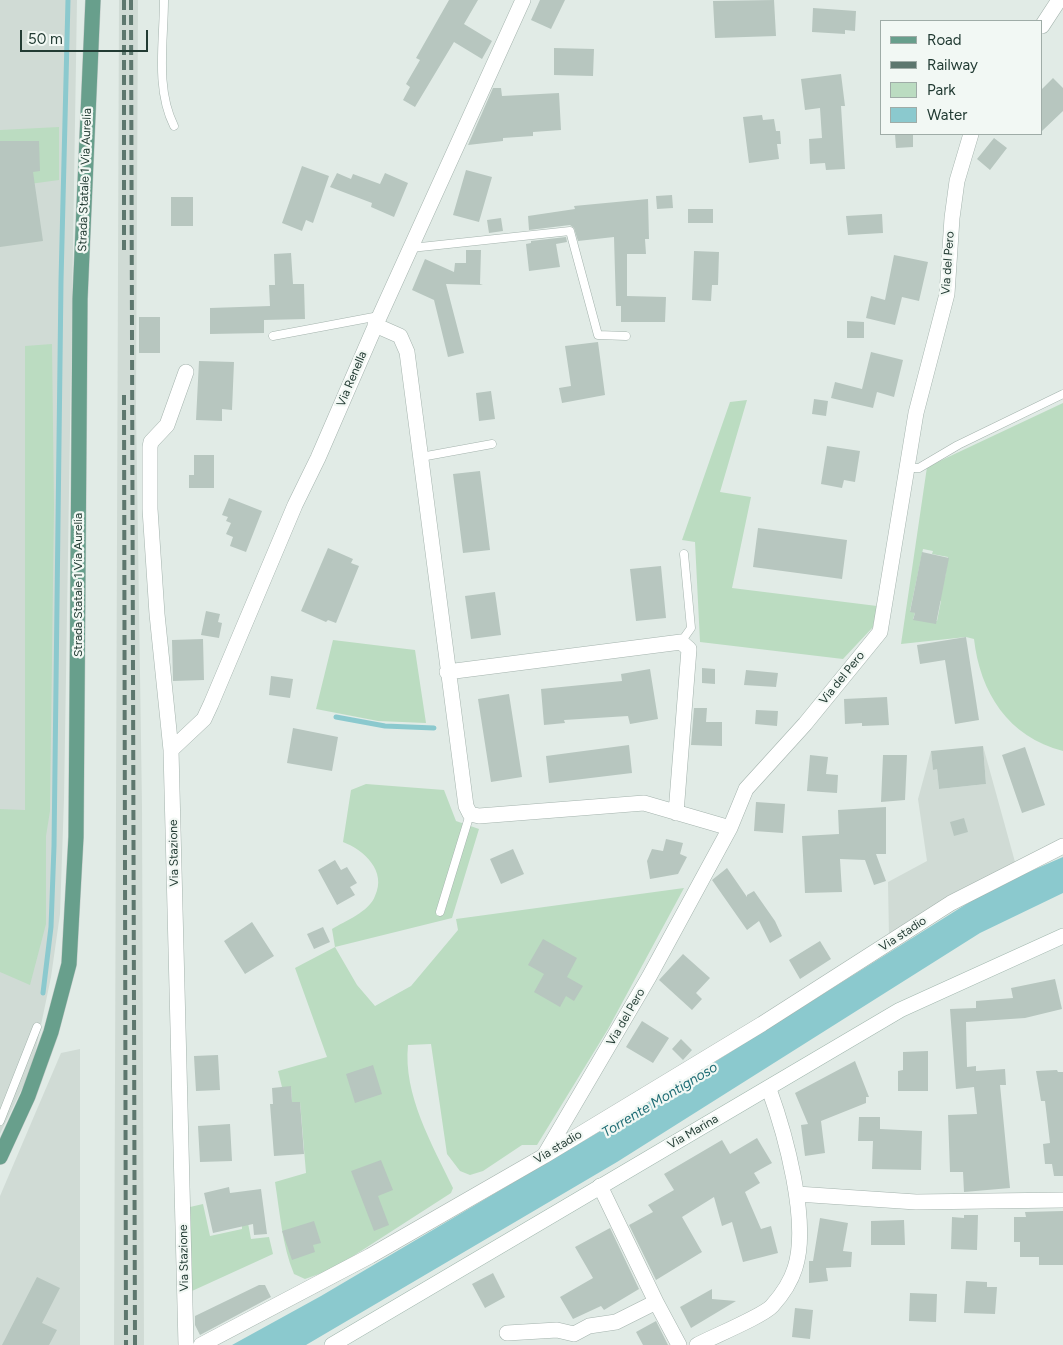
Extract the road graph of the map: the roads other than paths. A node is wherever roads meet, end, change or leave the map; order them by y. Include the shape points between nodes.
1 (92, 0) edge
2 (164, 0) edge
3 (523, 0) edge
4 (1059, 0) edge
5 (1043, 24) edge
6 (174, 126) dead end
7 (971, 135) edge
8 (411, 248) junction
9 (377, 321) junction
10 (273, 336) dead end
11 (626, 336) dead end
12 (186, 372) dead end
13 (1063, 394) edge
14 (492, 444) dead end
15 (421, 457) junction
16 (908, 468) junction
17 (684, 554) dead end
18 (681, 642) junction
19 (447, 672) junction
20 (171, 750) junction
21 (676, 813) junction
22 (470, 814) junction
23 (730, 828) junction
24 (1063, 846) edge
25 (440, 912) dead end
26 (1063, 936) edge
27 (1042, 944) junction
28 (1063, 944) edge
29 (37, 1027) dead end
30 (769, 1089) junction
31 (0, 1122) edge
32 (544, 1156) junction
33 (0, 1157) edge
34 (600, 1186) junction
35 (797, 1194) junction
36 (1063, 1200) edge
37 (656, 1302) junction
38 (507, 1333) dead end
39 (186, 1345) edge
40 (201, 1345) edge
41 (332, 1345) edge
42 (679, 1345) edge
43 (697, 1345) edge

1 - 33 main road, Strada Statale 1 Via Aurelia via 80,299 76,837 69,964 51,1032 32,1086
2 - 6 lane via 163,94
3 - 8 street, Via Renella
4 - 5 street
7 - 16 street, Via del Pero via 956,190 947,294 916,413
8 - 9 street, Via Renella
8 - 11 lane via 570,231 598,335
9 - 10 lane
9 - 15 street via 405,343
9 - 20 street, Via Renella via 295,504 212,704 204,719
12 - 20 street, Via Stazione via 167,425 150,447 150,509 157,614
13 - 16 lane via 918,468
14 - 15 lane
15 - 19 street
16 - 23 street, Via del Pero via 880,632 805,724 746,789
17 - 18 lane via 692,628
18 - 19 street
18 - 21 street via 689,649
19 - 22 street via 466,806
20 - 39 street, Via Stazione
21 - 22 street via 644,803 479,816
21 - 23 street
22 - 25 lane
23 - 32 street, Via del Pero via 632,1008
24 - 32 street, Via stadio via 951,903 762,1024
26 - 27 street, Via Marina
27 - 28 street
27 - 30 street, Via Marina via 900,1010
29 - 31 lane
30 - 34 street, Via Marina
30 - 35 street
32 - 40 street, Via stadio via 311,1288
34 - 37 street
34 - 41 street, Via Marina
35 - 36 street via 916,1202
35 - 43 street via 799,1236 796,1268 785,1288 770,1308
37 - 38 street via 616,1322 589,1326 574,1334 557,1330
37 - 42 street

